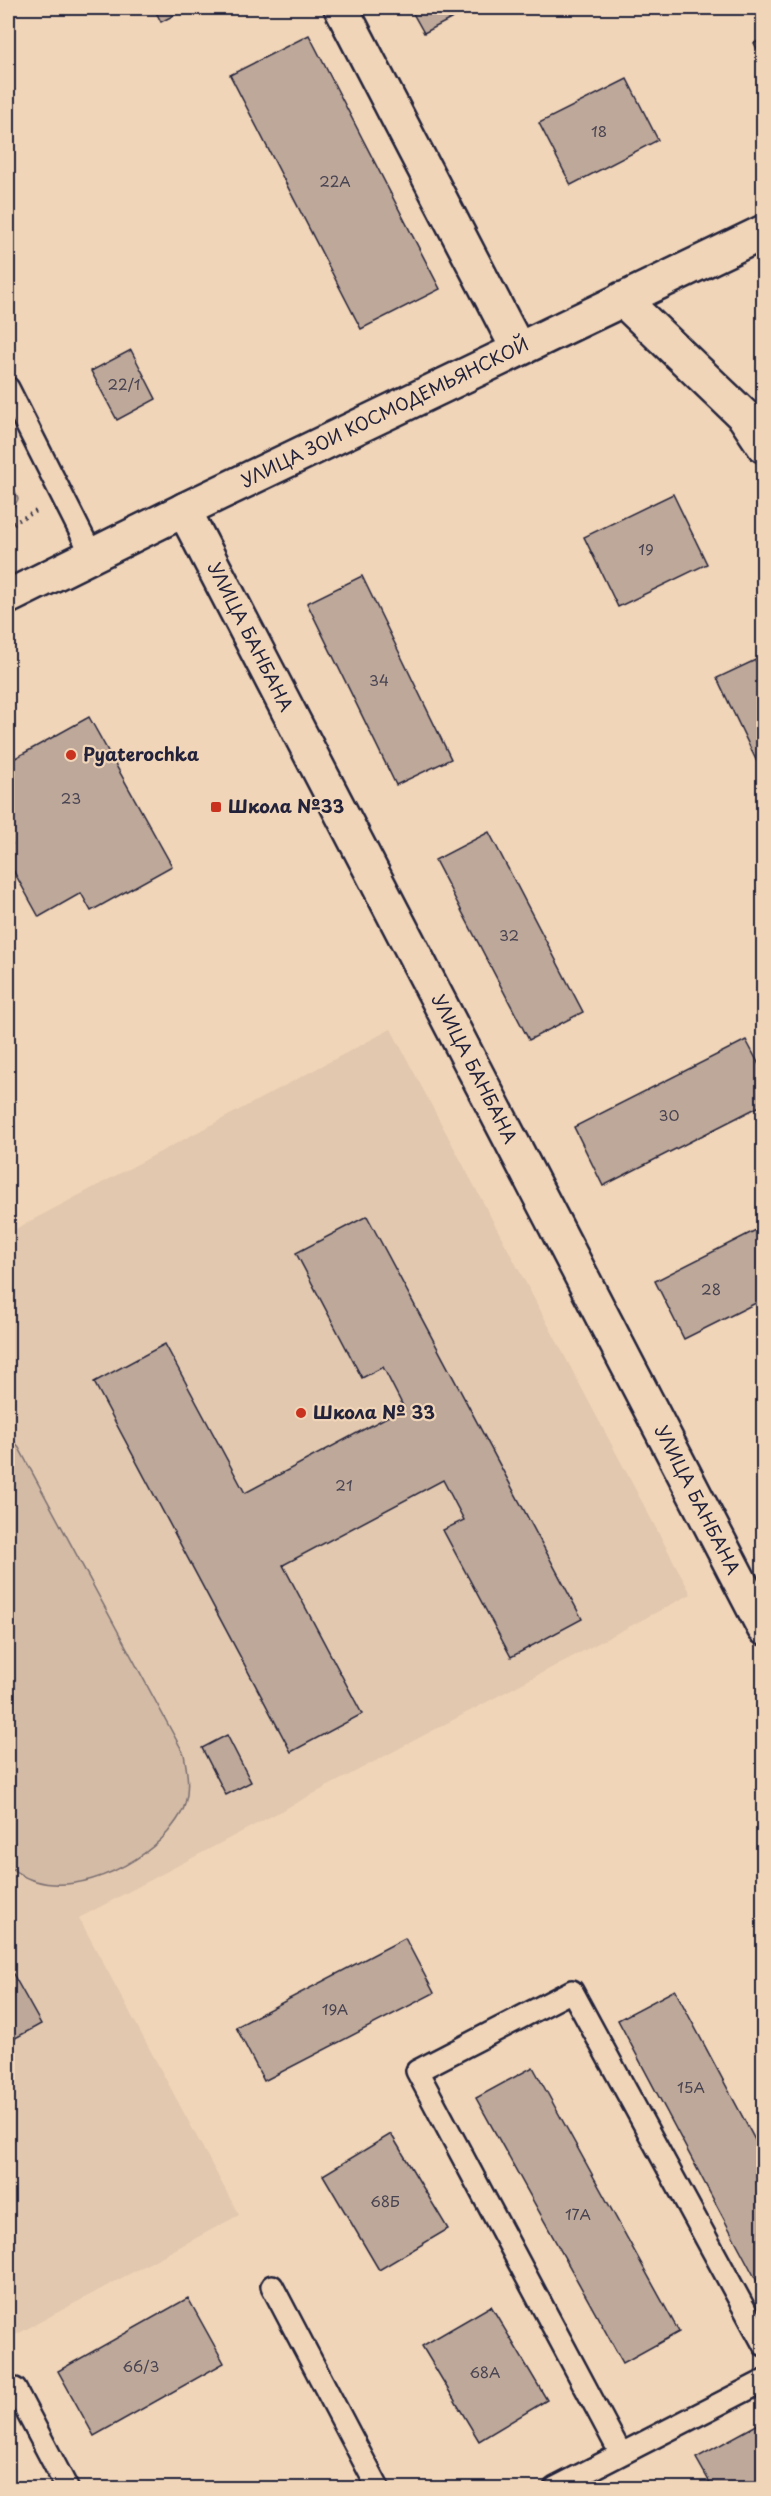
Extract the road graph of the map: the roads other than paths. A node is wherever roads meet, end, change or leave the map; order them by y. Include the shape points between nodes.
1 (341, 8) edge
2 (764, 232) edge
3 (622, 299) junction
4 (519, 349) junction
5 (8, 388) edge
6 (764, 446) edge
7 (184, 510) junction
8 (92, 555) junction
9 (8, 597) edge
10 (764, 1628) edge
11 (272, 2286) dead end
12 (764, 2345) edge
13 (764, 2381) edge
14 (15, 2389) dead end
15 (621, 2454) junction
16 (67, 2488) edge
17 (378, 2488) edge
18 (555, 2488) edge

1 - 4 street
2 - 3 street, УЛИЦА ЗОИ КОСМОДЕМЬЯНСКОЙ
3 - 4 street, УЛИЦА ЗОИ КОСМОДЕМЬЯНСКОЙ
3 - 6 street via 744,416
4 - 7 street, УЛИЦА ЗОИ КОСМОДЕМЬЯНСКОЙ
5 - 8 lane
7 - 8 street, УЛИЦА ЗОИ КОСМОДЕМЬЯНСКОЙ
7 - 10 street, УЛИЦА БАНБАНА
8 - 9 street, УЛИЦА ЗОИ КОСМОДЕМЬЯНСКОЙ
11 - 17 lane
12 - 15 lane via 572,1990 417,2071
13 - 15 lane
14 - 16 lane
15 - 18 lane

